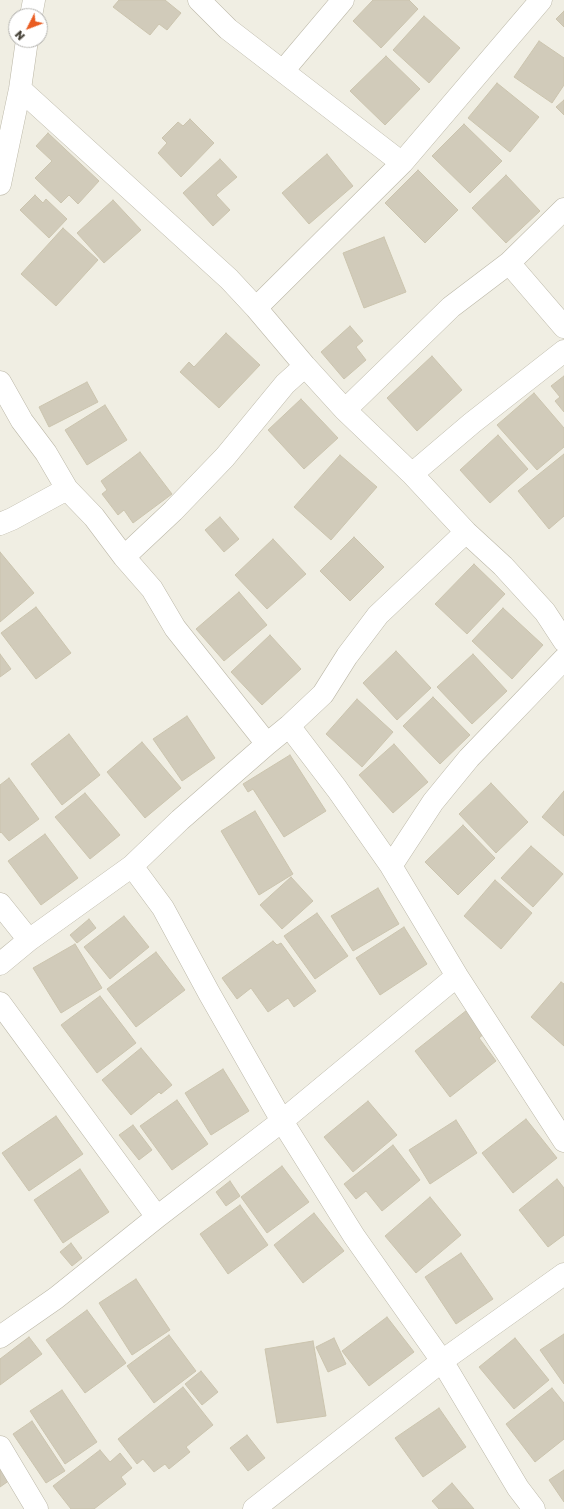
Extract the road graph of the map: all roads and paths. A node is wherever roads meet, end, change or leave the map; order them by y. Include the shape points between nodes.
1 (199, 0) edge
2 (343, 0) edge
3 (541, 0) edge
4 (26, 48) edge
5 (283, 71) junction
6 (20, 89) junction
7 (402, 163) junction
8 (0, 184) edge
9 (564, 209) edge
10 (509, 263) junction
11 (256, 308) junction
12 (564, 327) edge
13 (564, 351) edge
14 (305, 366) junction
15 (0, 382) edge
16 (346, 410) junction
17 (412, 474) junction
18 (67, 489) junction
19 (0, 524) edge
20 (466, 532) junction
21 (124, 557) junction
22 (564, 641) edge
23 (564, 659) edge
24 (289, 726) junction
25 (267, 744) junction
26 (132, 866) junction
27 (391, 866) junction
28 (0, 904) edge
29 (29, 940) junction
30 (0, 964) edge
31 (456, 976) junction
32 (0, 1003) edge
33 (282, 1122) junction
34 (564, 1141) edge
35 (157, 1217) junction
36 (564, 1274) edge
37 (0, 1337) edge
38 (442, 1361) junction
39 (0, 1447) edge
40 (37, 1509) edge
41 (254, 1509) edge
42 (534, 1509) edge

1 - 5 street via 228,29
2 - 5 street
3 - 7 street
4 - 6 street
5 - 7 street
6 - 8 street
6 - 11 street via 229,279
7 - 11 street
9 - 10 street
10 - 12 street
10 - 16 street via 451,307
11 - 14 street
13 - 17 street
14 - 16 street
14 - 21 street via 285,384 225,457
15 - 18 street via 22,421 46,453
16 - 17 street
17 - 20 street
18 - 19 street via 12,520
18 - 21 street via 94,517
20 - 22 street via 503,566 545,612
20 - 24 street via 378,616 347,656 323,694
21 - 25 street via 152,589 175,628
23 - 27 street via 470,758 433,802
24 - 25 street
24 - 27 street
25 - 26 street
26 - 29 street
26 - 33 street via 163,908
27 - 31 street
28 - 29 street
29 - 30 street
31 - 33 street
31 - 34 street
32 - 35 street
33 - 35 street
33 - 38 street via 354,1236
35 - 37 street via 56,1298
36 - 38 street
38 - 41 street
38 - 42 street via 518,1488
39 - 40 street

